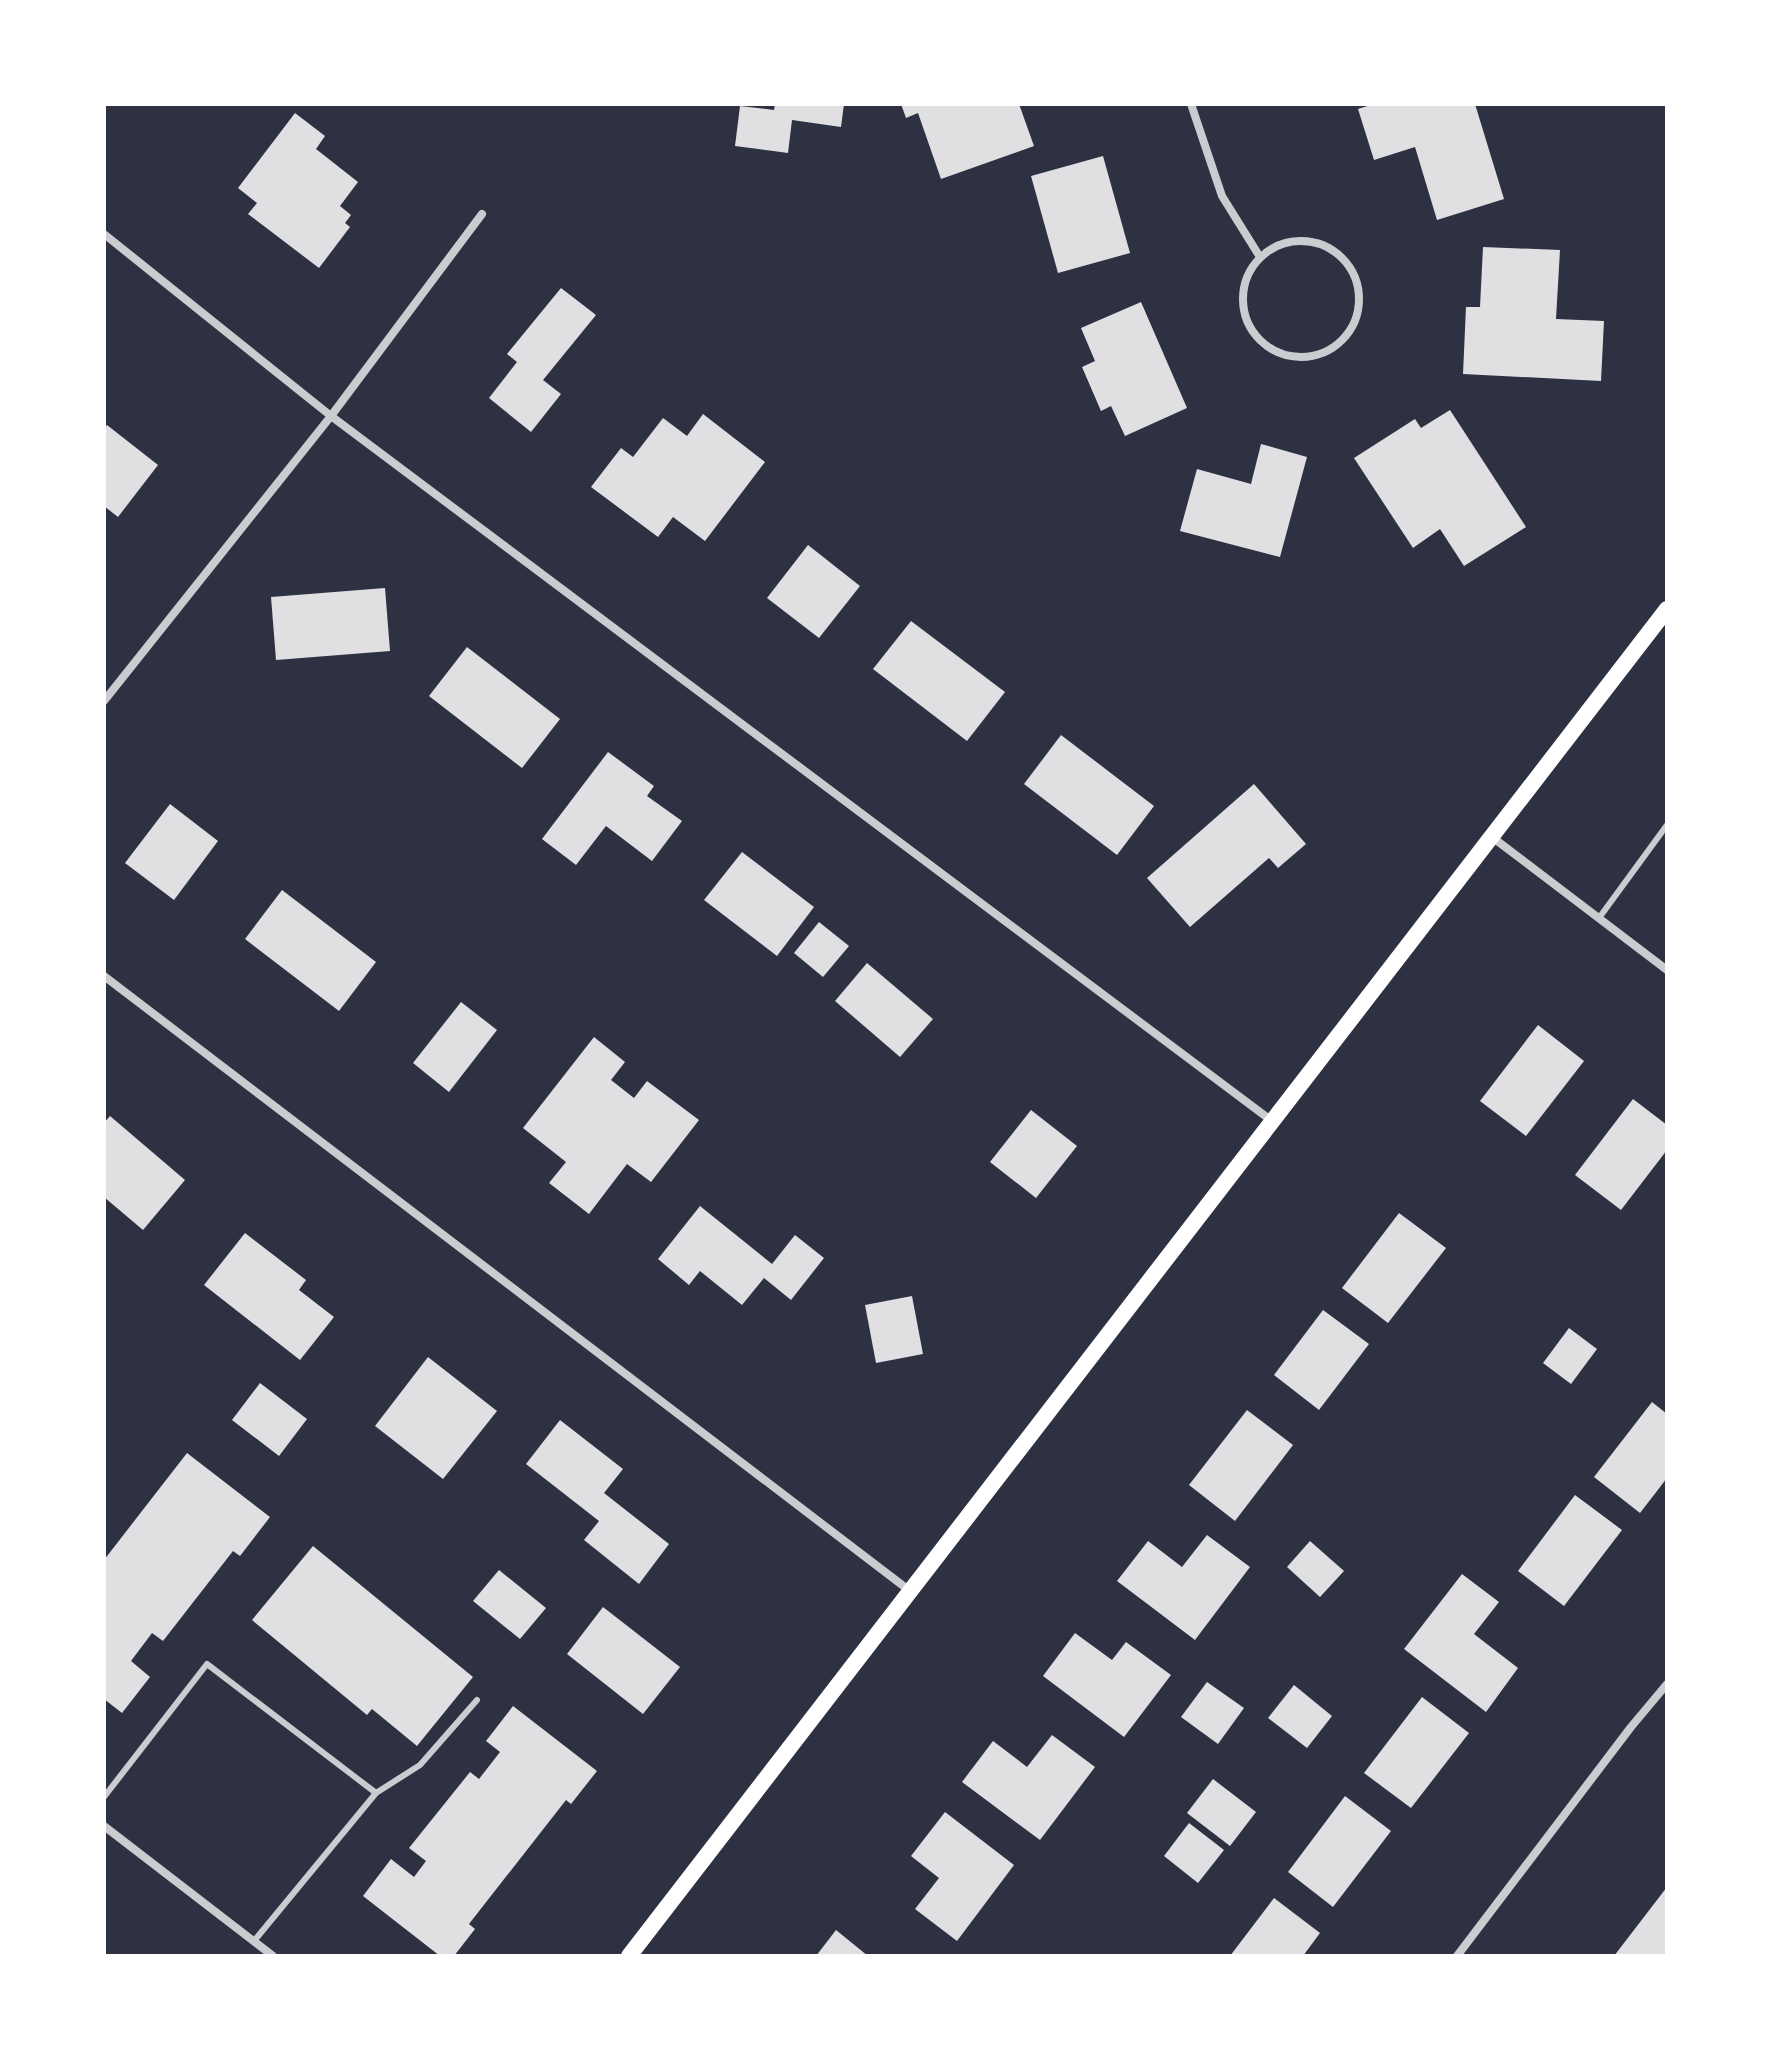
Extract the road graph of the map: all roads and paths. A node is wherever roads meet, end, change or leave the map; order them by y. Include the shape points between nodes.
1 (1191, 104) edge
2 (482, 214) dead end
3 (104, 234) edge
4 (1260, 257) junction
5 (331, 416) junction
6 (1667, 610) edge
7 (104, 701) edge
8 (1667, 825) edge
9 (1492, 837) junction
10 (1599, 918) junction
11 (1667, 970) edge
12 (104, 976) edge
13 (1272, 1121) junction
14 (910, 1591) junction
15 (1667, 1684) edge
16 (477, 1700) dead end
17 (376, 1793) junction
18 (104, 1797) edge
19 (104, 1826) edge
20 (254, 1941) junction
21 (273, 1956) edge
22 (629, 1956) edge
23 (1457, 1956) edge

1 - 4 street via 1222,196
2 - 5 street
3 - 5 street
4 - 4 street via 1243,293 1244,313 1265,345 1303,357 1339,342 1358,310 1354,274 1344,259 1311,241 1293,241
5 - 7 street
5 - 13 street
6 - 9 main road
8 - 10 lane
9 - 10 street
9 - 13 main road
10 - 11 street
12 - 14 street
13 - 14 main road
14 - 22 main road
15 - 23 street
16 - 17 lane via 420,1765
17 - 18 lane via 207,1664
17 - 20 lane
19 - 20 street
20 - 21 street

